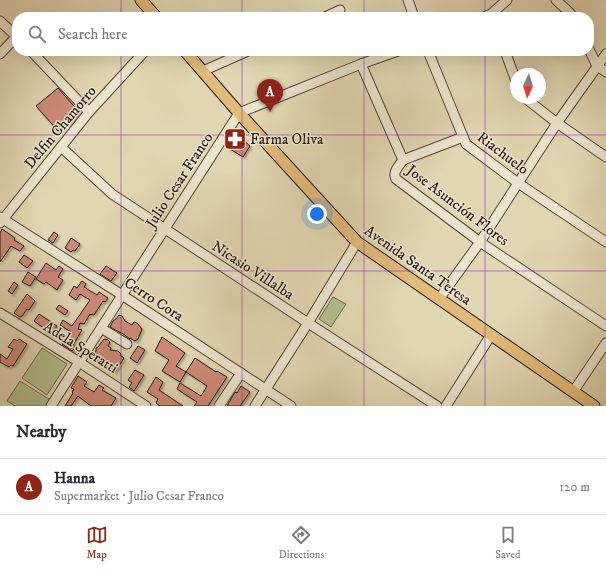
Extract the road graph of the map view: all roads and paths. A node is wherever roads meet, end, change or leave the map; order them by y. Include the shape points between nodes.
1 (141, 0) edge
2 (408, 0) edge
3 (506, 0) edge
4 (556, 0) edge
5 (340, 10) dead end
6 (152, 12) edge
7 (336, 12) edge
8 (412, 12) edge
9 (493, 12) edge
10 (569, 12) edge
11 (0, 21) edge
12 (12, 32) edge
13 (12, 41) edge
14 (0, 54) edge
15 (606, 54) edge
16 (36, 56) edge
17 (140, 56) edge
18 (190, 56) edge
19 (237, 56) edge
20 (384, 56) edge
21 (430, 56) edge
22 (507, 56) edge
23 (593, 56) edge
24 (361, 64) junction
25 (598, 66) junction
26 (511, 68) edge
27 (203, 71) junction
28 (606, 72) edge
29 (533, 104) edge
30 (89, 112) junction
31 (240, 113) junction
32 (557, 122) junction
33 (463, 137) junction
34 (61, 147) junction
35 (606, 157) edge
36 (403, 160) junction
37 (518, 183) junction
38 (1, 220) edge
39 (165, 229) junction
40 (357, 242) junction
41 (480, 242) junction
42 (606, 242) edge
43 (122, 295) junction
44 (439, 299) junction
45 (0, 313) edge
46 (308, 323) junction
47 (606, 326) edge
48 (101, 328) junction
49 (491, 335) junction
50 (606, 343) edge
51 (127, 344) dead end
52 (79, 362) junction
53 (241, 373) junction
54 (266, 390) junction
55 (573, 392) junction
56 (51, 406) edge
57 (146, 406) edge
58 (219, 406) edge
59 (255, 406) edge
60 (291, 406) edge
61 (437, 406) edge
62 (446, 406) edge
63 (594, 406) edge

1 - 6 main road
2 - 8 street
3 - 9 street
4 - 10 street
5 - 7 street
11 - 12 street
13 - 14 street
15 - 25 street
16 - 30 street
17 - 30 street, Delfin Chamorro
18 - 27 main road, Avenida Santa Teresa
19 - 27 street
20 - 24 street
21 - 33 street, Riachuelo
22 - 26 street
23 - 25 street
24 - 31 street
24 - 36 street, Jose Asunción Flores
25 - 28 street
25 - 32 street
27 - 31 main road, Avenida Santa Teresa
29 - 32 street
30 - 34 street, Delfin Chamorro
31 - 39 street, Julio Cesar Franco
31 - 40 main road, Avenida Santa Teresa
32 - 35 street
32 - 37 street
33 - 36 street
33 - 37 street, Riachuelo via 466,144
34 - 38 street, Delfin Chamorro
34 - 39 street, Nicasio Villalba via 112,194
36 - 41 street, Jose Asunción Flores via 394,173 396,179
37 - 41 street
37 - 42 street, Riachuelo
38 - 43 street, Cerro Cora
39 - 43 street, Julio Cesar Franco
39 - 46 street, Nicasio Villalba
40 - 44 main road, Avenida Santa Teresa
40 - 46 street
41 - 44 street
41 - 47 street, Jose Asunción Flores
43 - 48 street, Julio Cesar Franco
43 - 53 street, Cerro Cora
44 - 49 main road, Avenida Santa Teresa
45 - 52 street, Adela Speratti
46 - 54 street
46 - 61 street, Nicasio Villalba
48 - 51 street
48 - 52 street, Julio Cesar Franco
49 - 55 main road, Avenida Santa Teresa
49 - 62 street
50 - 55 street
52 - 56 street, Julio Cesar Franco
52 - 57 street, Adela Speratti
53 - 54 street, Cerro Cora
53 - 58 street
54 - 59 street
54 - 60 street, Cerro Cora
55 - 63 main road, Avenida Santa Teresa

